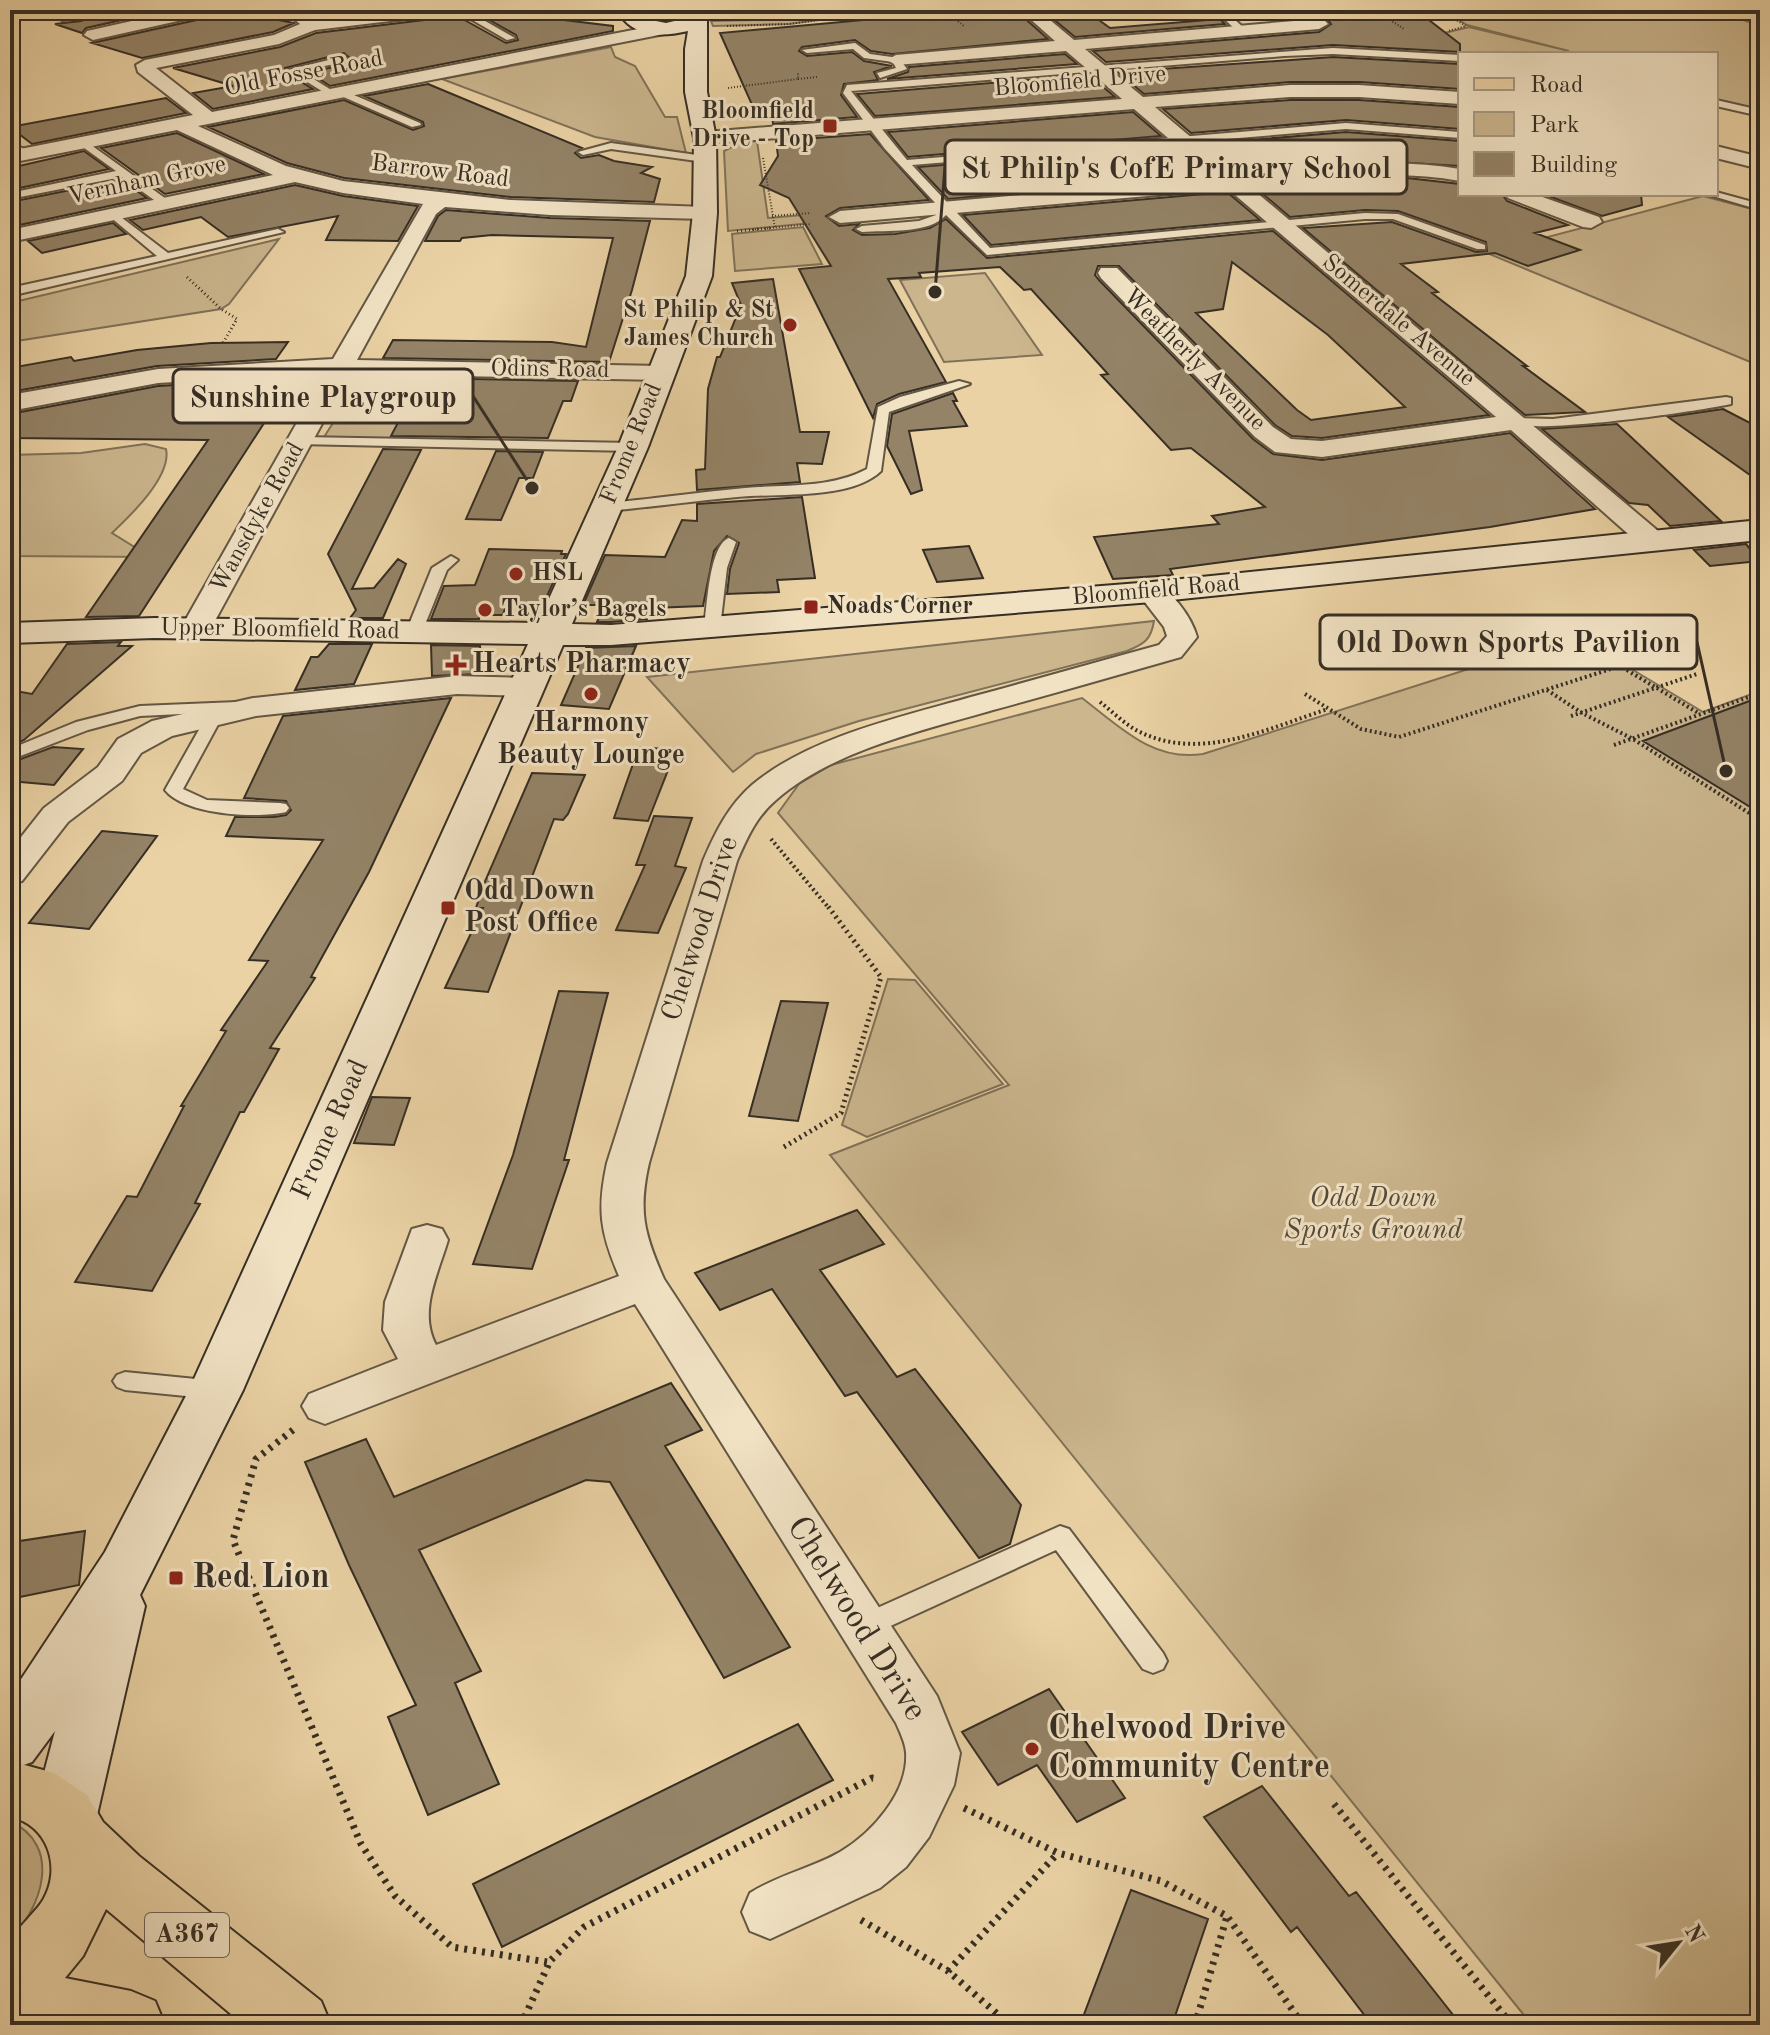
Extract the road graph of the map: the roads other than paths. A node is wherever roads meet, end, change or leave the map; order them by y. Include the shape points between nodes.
1 (203, 10) edge
2 (270, 10) edge
3 (441, 10) edge
4 (459, 10) edge
5 (1028, 10) edge
6 (1219, 10) edge
7 (1306, 10) edge
8 (587, 11) edge
9 (80, 13) edge
10 (390, 13) edge
11 (649, 16) edge
12 (696, 24) edge
13 (312, 25) junction
14 (124, 26) junction
15 (672, 28) junction
16 (1242, 31) junction
17 (93, 35) dead end
18 (510, 38) dead end
19 (609, 41) junction
20 (1069, 44) junction
21 (807, 50) dead end
22 (128, 54) dead end
23 (1458, 58) edge
24 (345, 59) dead end
25 (896, 60) junction
26 (145, 65) junction
27 (1094, 66) junction
28 (856, 77) dead end
29 (338, 94) junction
30 (1458, 98) edge
31 (1138, 103) junction
32 (1718, 103) edge
33 (1760, 113) edge
34 (210, 119) junction
35 (182, 125) junction
36 (416, 125) dead end
37 (874, 125) junction
38 (1458, 135) edge
39 (1183, 140) junction
40 (84, 143) junction
41 (704, 148) junction
42 (15, 152) edge
43 (583, 152) dead end
44 (1718, 152) edge
45 (904, 163) junction
46 (1760, 163) edge
47 (124, 173) junction
48 (1458, 175) edge
49 (295, 176) junction
50 (1233, 183) junction
51 (10, 196) edge
52 (1520, 196) edge
53 (1718, 196) edge
54 (439, 201) junction
55 (165, 203) junction
56 (945, 207) junction
57 (1760, 207) edge
58 (113, 214) junction
59 (840, 217) road end
60 (1591, 222) dead end
61 (1282, 223) junction
62 (703, 224) junction
63 (862, 229) dead end
64 (278, 232) dead end
65 (10, 236) edge
66 (1481, 247) dead end
67 (166, 257) junction
68 (1109, 273) dead end
69 (10, 292) edge
70 (343, 365) junction
71 (661, 373) junction
72 (964, 384) dead end
73 (1726, 401) dead end
74 (10, 403) edge
75 (1517, 422) junction
76 (302, 441) junction
77 (633, 447) junction
78 (608, 507) junction
79 (1760, 530) edge
80 (729, 542) dead end
81 (1654, 542) junction
82 (451, 560) dead end
83 (1152, 592) junction
84 (196, 628) junction
85 (712, 628) junction
86 (414, 632) junction
87 (10, 633) edge
88 (550, 636) junction
89 (526, 687) junction
90 (253, 707) junction
91 (213, 719) junction
92 (10, 755) edge
93 (280, 808) dead end
94 (10, 874) edge
95 (427, 1240) dead end
96 (644, 1283) junction
97 (425, 1367) junction
98 (125, 1381) dead end
99 (216, 1390) junction
100 (325, 1406) road end
101 (125, 1569) junction
102 (864, 1626) junction
103 (1153, 1661) dead end
104 (10, 1743) edge
105 (10, 1789) edge
106 (72, 1829) junction
107 (790, 1901) road end
108 (10, 1982) edge
109 (10, 2001) edge
110 (131, 2025) edge
111 (297, 2025) edge

1 - 14 street
2 - 13 street via 299,15
3 - 10 street
4 - 18 lane
5 - 20 street, Somerdale Avenue
6 - 16 lane
7 - 16 street via 1319,24
8 - 11 street
9 - 14 street
10 - 13 street
11 - 12 street via 684,12
11 - 15 street
11 - 19 street, Old Fosse Road
12 - 15 street via 688,36
12 - 41 street, Frome Road via 696,92
13 - 26 street via 279,39
14 - 17 street
15 - 19 street, Old Fosse Road
16 - 20 street
19 - 29 street, Old Fosse Road
20 - 25 street
20 - 27 street, Somerdale Avenue
21 - 25 lane via 855,46 867,56
22 - 26 street
23 - 27 lane via 1333,51
24 - 29 lane via 293,70
25 - 28 lane via 900,72
26 - 34 street
27 - 31 street, Somerdale Avenue
27 - 37 lane via 850,87 846,91
29 - 34 street, Old Fosse Road
29 - 36 lane
30 - 31 street, Bloomfield Drive via 1320,90
31 - 37 street, Bloomfield Drive
31 - 39 street, Somerdale Avenue
32 - 33 lane
34 - 35 street, Old Fosse Road
35 - 40 street, Old Fosse Road
35 - 49 street, Barrow Road via 232,152
37 - 41 street, Bloomfield Drive via 759,133
37 - 45 lane
38 - 39 lane via 1346,126
39 - 45 lane
39 - 50 street, Somerdale Avenue
40 - 42 street, Old Fosse Road
40 - 47 lane
41 - 43 lane via 611,146
41 - 62 street, Frome Road
44 - 46 street
45 - 56 lane
47 - 51 lane
47 - 55 lane
48 - 50 street via 1391,168
49 - 54 street, Barrow Road
49 - 55 street, Vernham Grove
50 - 56 street
50 - 61 street, Somerdale Avenue
52 - 60 street
53 - 57 lane
54 - 62 street, Barrow Road
54 - 70 street, Wansdyke Road via 427,211
55 - 58 street, Vernham Grove
56 - 59 street
56 - 61 lane via 987,252
56 - 63 lane via 940,217 921,224
58 - 65 street, Vernham Grove
58 - 67 lane
61 - 66 lane via 1394,216
61 - 75 street, Somerdale Avenue
62 - 71 street, Frome Road via 699,276
64 - 67 lane
67 - 69 lane
68 - 75 street, Weatherly Avenue via 1264,432 1284,446 1322,449
70 - 71 street, Odins Road
70 - 74 street, Odins Road via 203,371
70 - 76 street, Wansdyke Road
71 - 77 street, Frome Road
72 - 78 lane via 883,410 874,471 862,479 822,488
73 - 75 lane via 1553,423
75 - 81 street, Somerdale Avenue
76 - 77 lane
76 - 84 street, Wansdyke Road
77 - 78 street, Frome Road
78 - 88 street, Frome Road
79 - 81 street, Bloomfield Road
80 - 85 lane via 719,568
81 - 83 street, Bloomfield Road
82 - 86 lane via 440,568
83 - 85 street, Bloomfield Road
83 - 96 street, Chelwood Drive via 1179,626 1182,637 1170,651 914,723 835,751 781,779 736,825 720,861 619,1198 622,1232
84 - 86 street, Upper Bloomfield Road
84 - 87 street, Upper Bloomfield Road
85 - 88 street, Bloomfield Road
86 - 88 street, Upper Bloomfield Road
88 - 89 street, Frome Road
89 - 90 street via 457,685
89 - 99 street, Frome Road
90 - 91 street
90 - 92 lane via 140,711 82,726
91 - 93 lane via 174,790 180,799
91 - 94 street via 163,728 129,746 110,774 56,815
95 - 97 street via 407,1302 405,1330
96 - 97 street
96 - 102 street, Chelwood Drive
97 - 100 street
98 - 99 lane
99 - 101 street, Frome Road
101 - 104 street, Frome Road
101 - 106 street, Frome Road
102 - 103 lane via 1060,1536
102 - 107 street, Chelwood Drive via 918,1712 933,1752 925,1790 905,1830 861,1870
105 - 106 main road via 32,1793
106 - 108 main road via 83,1869 79,1895 56,1939
106 - 111 main road, A367 via 116,1877
109 - 110 main road

